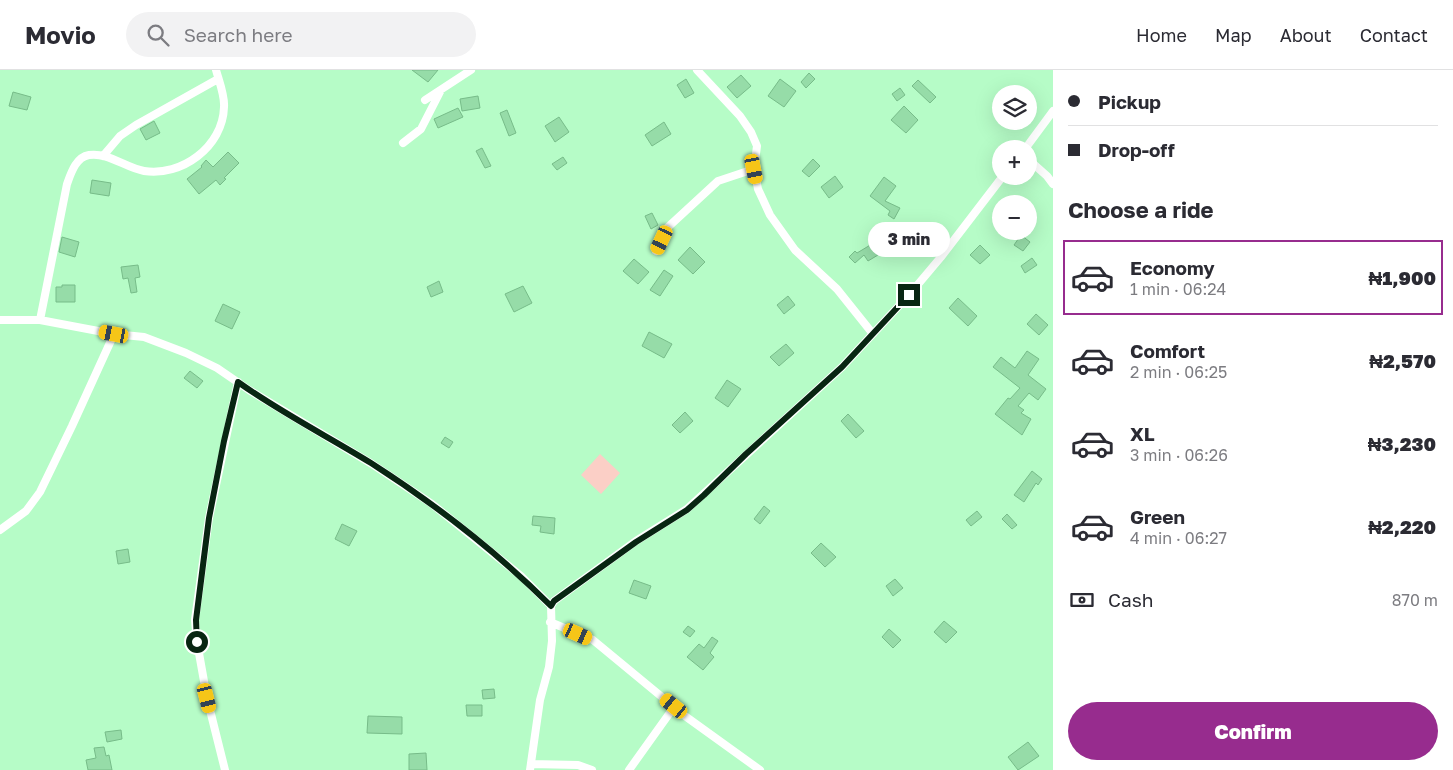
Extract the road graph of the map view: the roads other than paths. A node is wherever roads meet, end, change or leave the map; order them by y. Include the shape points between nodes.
1 (216, 70) edge
2 (471, 70) edge
3 (697, 70) edge
4 (218, 79) junction
5 (441, 90) junction
6 (425, 100) dead end
7 (1053, 111) edge
8 (1032, 140) edge
9 (403, 142) dead end
10 (104, 156) junction
11 (1037, 167) edge
12 (754, 169) junction
13 (1053, 184) edge
14 (996, 185) edge
15 (656, 251) dead end
16 (0, 320) edge
17 (40, 320) junction
18 (114, 334) junction
19 (873, 334) junction
20 (238, 382) junction
21 (0, 530) edge
22 (551, 606) junction
23 (550, 622) junction
24 (674, 706) junction
25 (530, 767) edge
26 (225, 770) edge
27 (592, 770) edge
28 (629, 770) edge
29 (760, 770) edge

1 - 4 street
2 - 5 street
3 - 12 street via 751,132 757,146
4 - 10 street via 136,125 120,136
4 - 10 street via 225,106 221,125 210,144 191,162 174,170 151,171 126,166
5 - 6 street
5 - 9 street via 421,129
7 - 8 street
10 - 17 street via 89,155 73,168
11 - 13 street
12 - 15 street via 718,181 667,228
12 - 19 street via 762,202 781,231 795,250 837,289
14 - 19 street via 941,257
16 - 17 street
17 - 18 street
18 - 20 street via 144,337 173,347 218,368
18 - 21 street via 40,492 26,511
19 - 22 street via 842,367 687,510 636,542
20 - 22 street via 432,504 521,576
20 - 26 street via 209,518 196,620 207,698
22 - 23 street
23 - 24 street via 592,640
23 - 25 street via 549,668 540,700
24 - 28 street
24 - 29 street
25 - 27 street via 578,765

